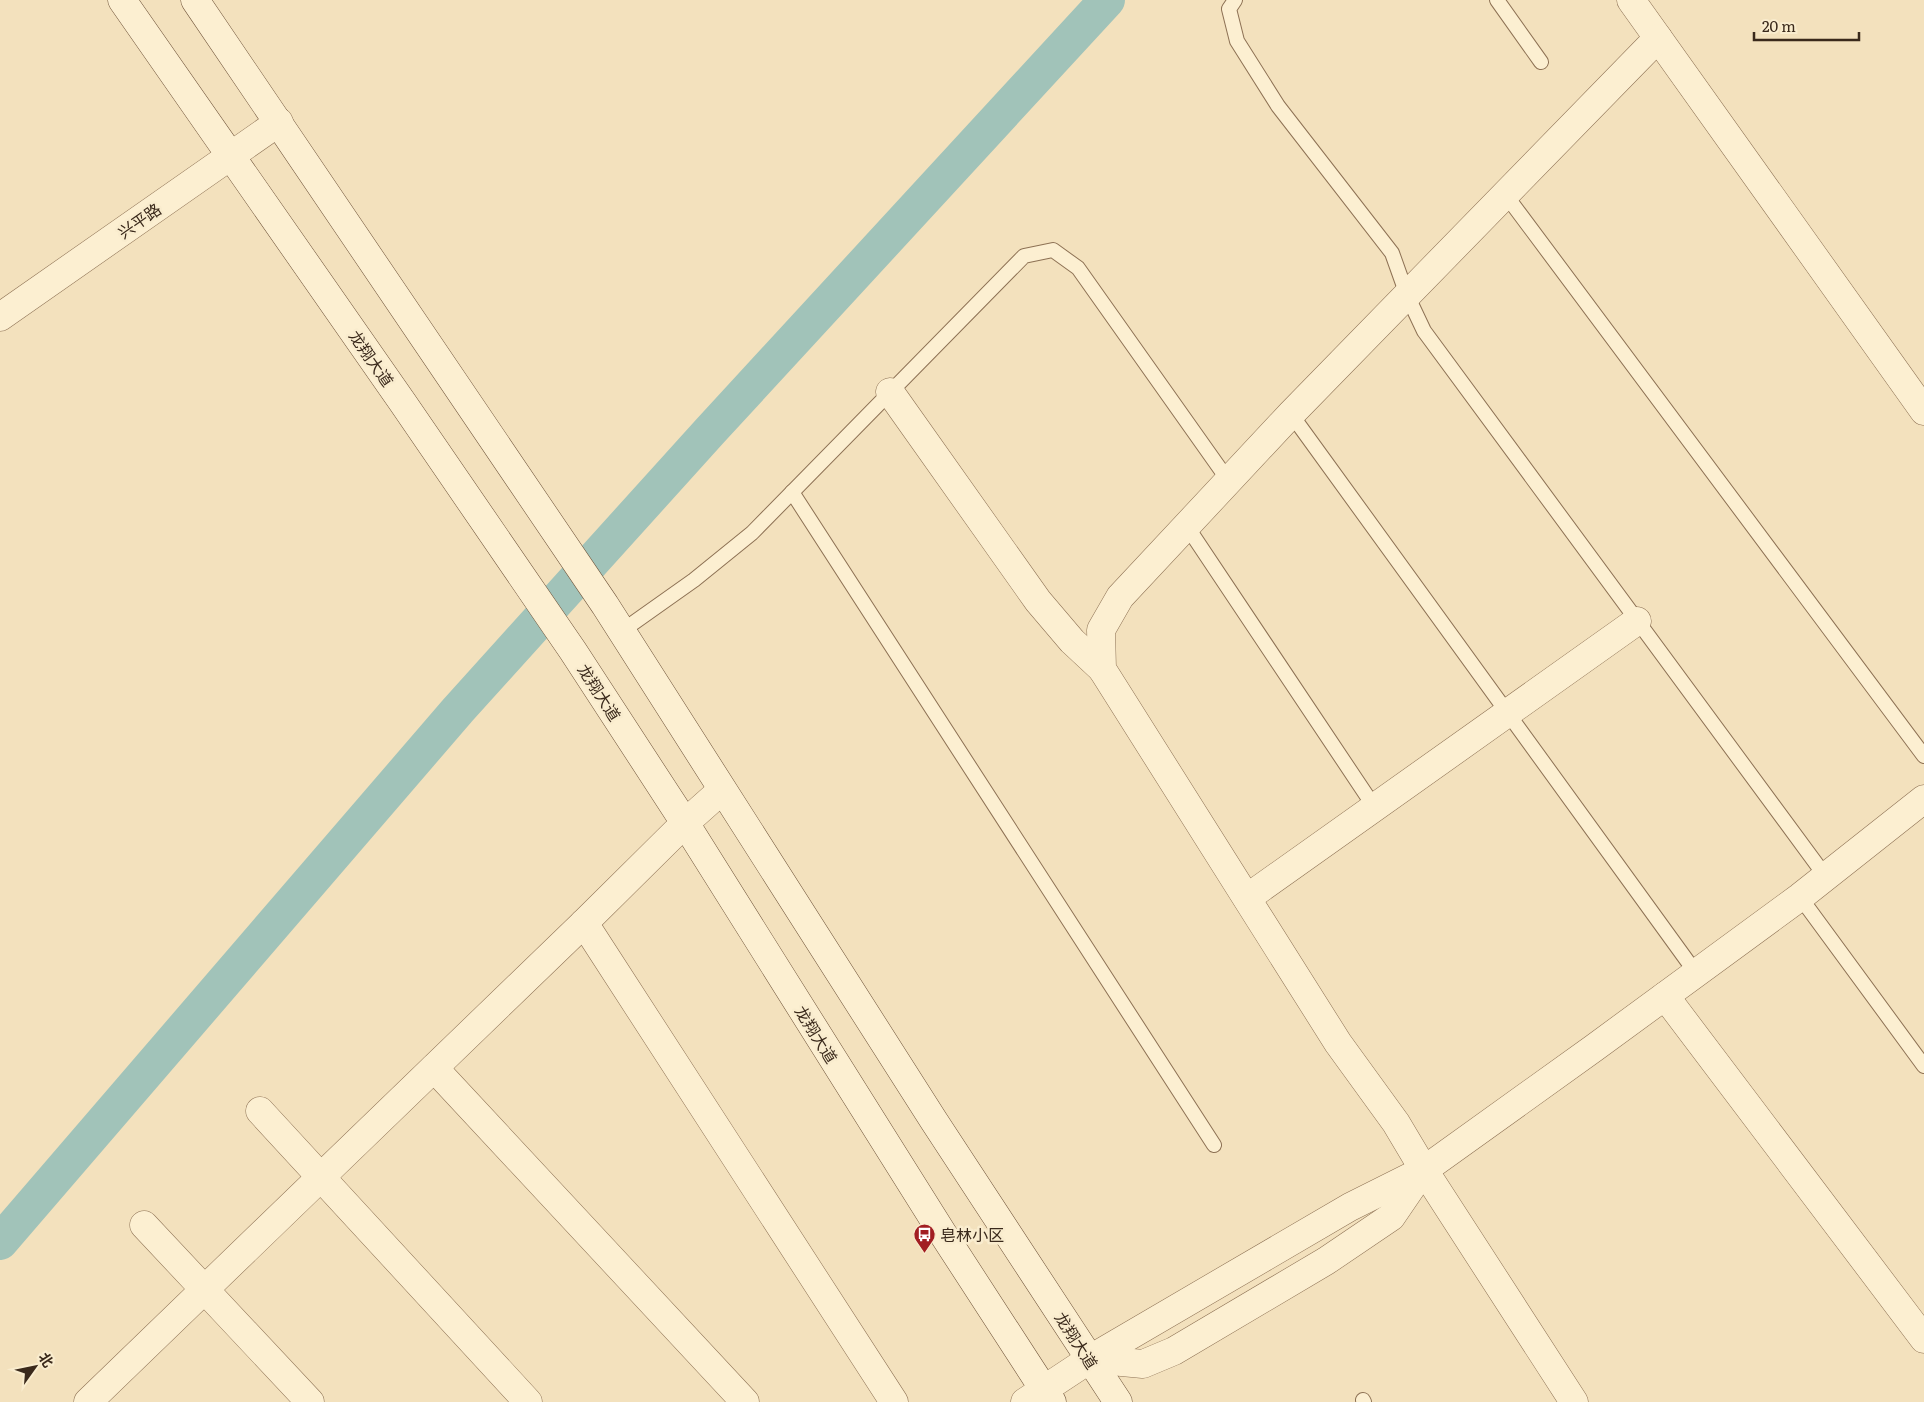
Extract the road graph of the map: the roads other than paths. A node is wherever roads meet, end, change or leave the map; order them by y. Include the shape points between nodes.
1 (122, 0) edge
2 (195, 0) edge
3 (1235, 0) edge
4 (1497, 0) edge
5 (1631, 0) edge
6 (1658, 38) junction
7 (1541, 62) dead end
8 (279, 122) junction
9 (230, 156) junction
10 (1505, 194) junction
11 (1407, 295) junction
12 (0, 317) edge
13 (890, 392) junction
14 (1924, 411) edge
15 (1291, 414) junction
16 (1228, 480) junction
17 (792, 492) junction
18 (1186, 525) junction
19 (1637, 621) junction
20 (622, 631) junction
21 (1102, 668) junction
22 (1507, 713) junction
23 (1924, 756) edge
24 (722, 790) junction
25 (1922, 804) edge
26 (1375, 808) junction
27 (685, 823) junction
28 (1826, 877) junction
29 (1800, 897) junction
30 (1247, 898) junction
31 (584, 923) junction
32 (1696, 973) junction
33 (1665, 996) junction
34 (1924, 1066) edge
35 (434, 1068) junction
36 (260, 1111) dead end
37 (1214, 1145) dead end
38 (1424, 1170) junction
39 (321, 1177) junction
40 (144, 1225) dead end
41 (204, 1289) junction
42 (1924, 1339) edge
43 (1090, 1359) junction
44 (101, 1398) edge
45 (1040, 1398) edge
46 (310, 1402) edge
47 (528, 1402) edge
48 (745, 1402) edge
49 (894, 1402) edge
50 (1118, 1402) edge
51 (1574, 1402) edge

1 - 9 street, 龙翔大道
2 - 8 street, 龙翔大道
3 - 11 lane via 1229,9 1237,41 1278,106 1392,253
4 - 7 lane
5 - 6 street
6 - 10 street
6 - 14 street
8 - 9 street, 兴平路
8 - 20 street, 龙翔大道
9 - 12 street, 兴平路
9 - 27 street, 龙翔大道 via 573,651
10 - 11 street
10 - 23 lane
11 - 15 street
11 - 19 lane via 1424,331
13 - 16 lane via 1024,256 1053,250 1078,268
13 - 17 lane
13 - 21 street via 1038,601 1072,641
15 - 16 street
15 - 22 lane
16 - 18 street
17 - 20 lane via 752,533 694,580
17 - 37 lane
18 - 21 street via 1120,597 1101,630
18 - 26 lane
19 - 22 street
19 - 28 lane
20 - 24 street, 龙翔大道
21 - 30 street
22 - 26 street
22 - 32 lane
24 - 27 street
24 - 43 street, 龙翔大道
25 - 28 street
26 - 30 street
27 - 31 street
27 - 45 street, 龙翔大道 via 932,1218
28 - 29 street
29 - 32 street
29 - 34 lane
30 - 38 street via 1338,1043 1396,1123
31 - 35 street
31 - 49 street
32 - 33 street
33 - 38 street
33 - 42 street
35 - 39 street
35 - 48 street
36 - 39 street
38 - 43 street via 1350,1207
38 - 51 street
39 - 41 street
39 - 47 street
40 - 41 street
41 - 44 street
41 - 46 street
43 - 45 street
43 - 50 street, 龙翔大道

